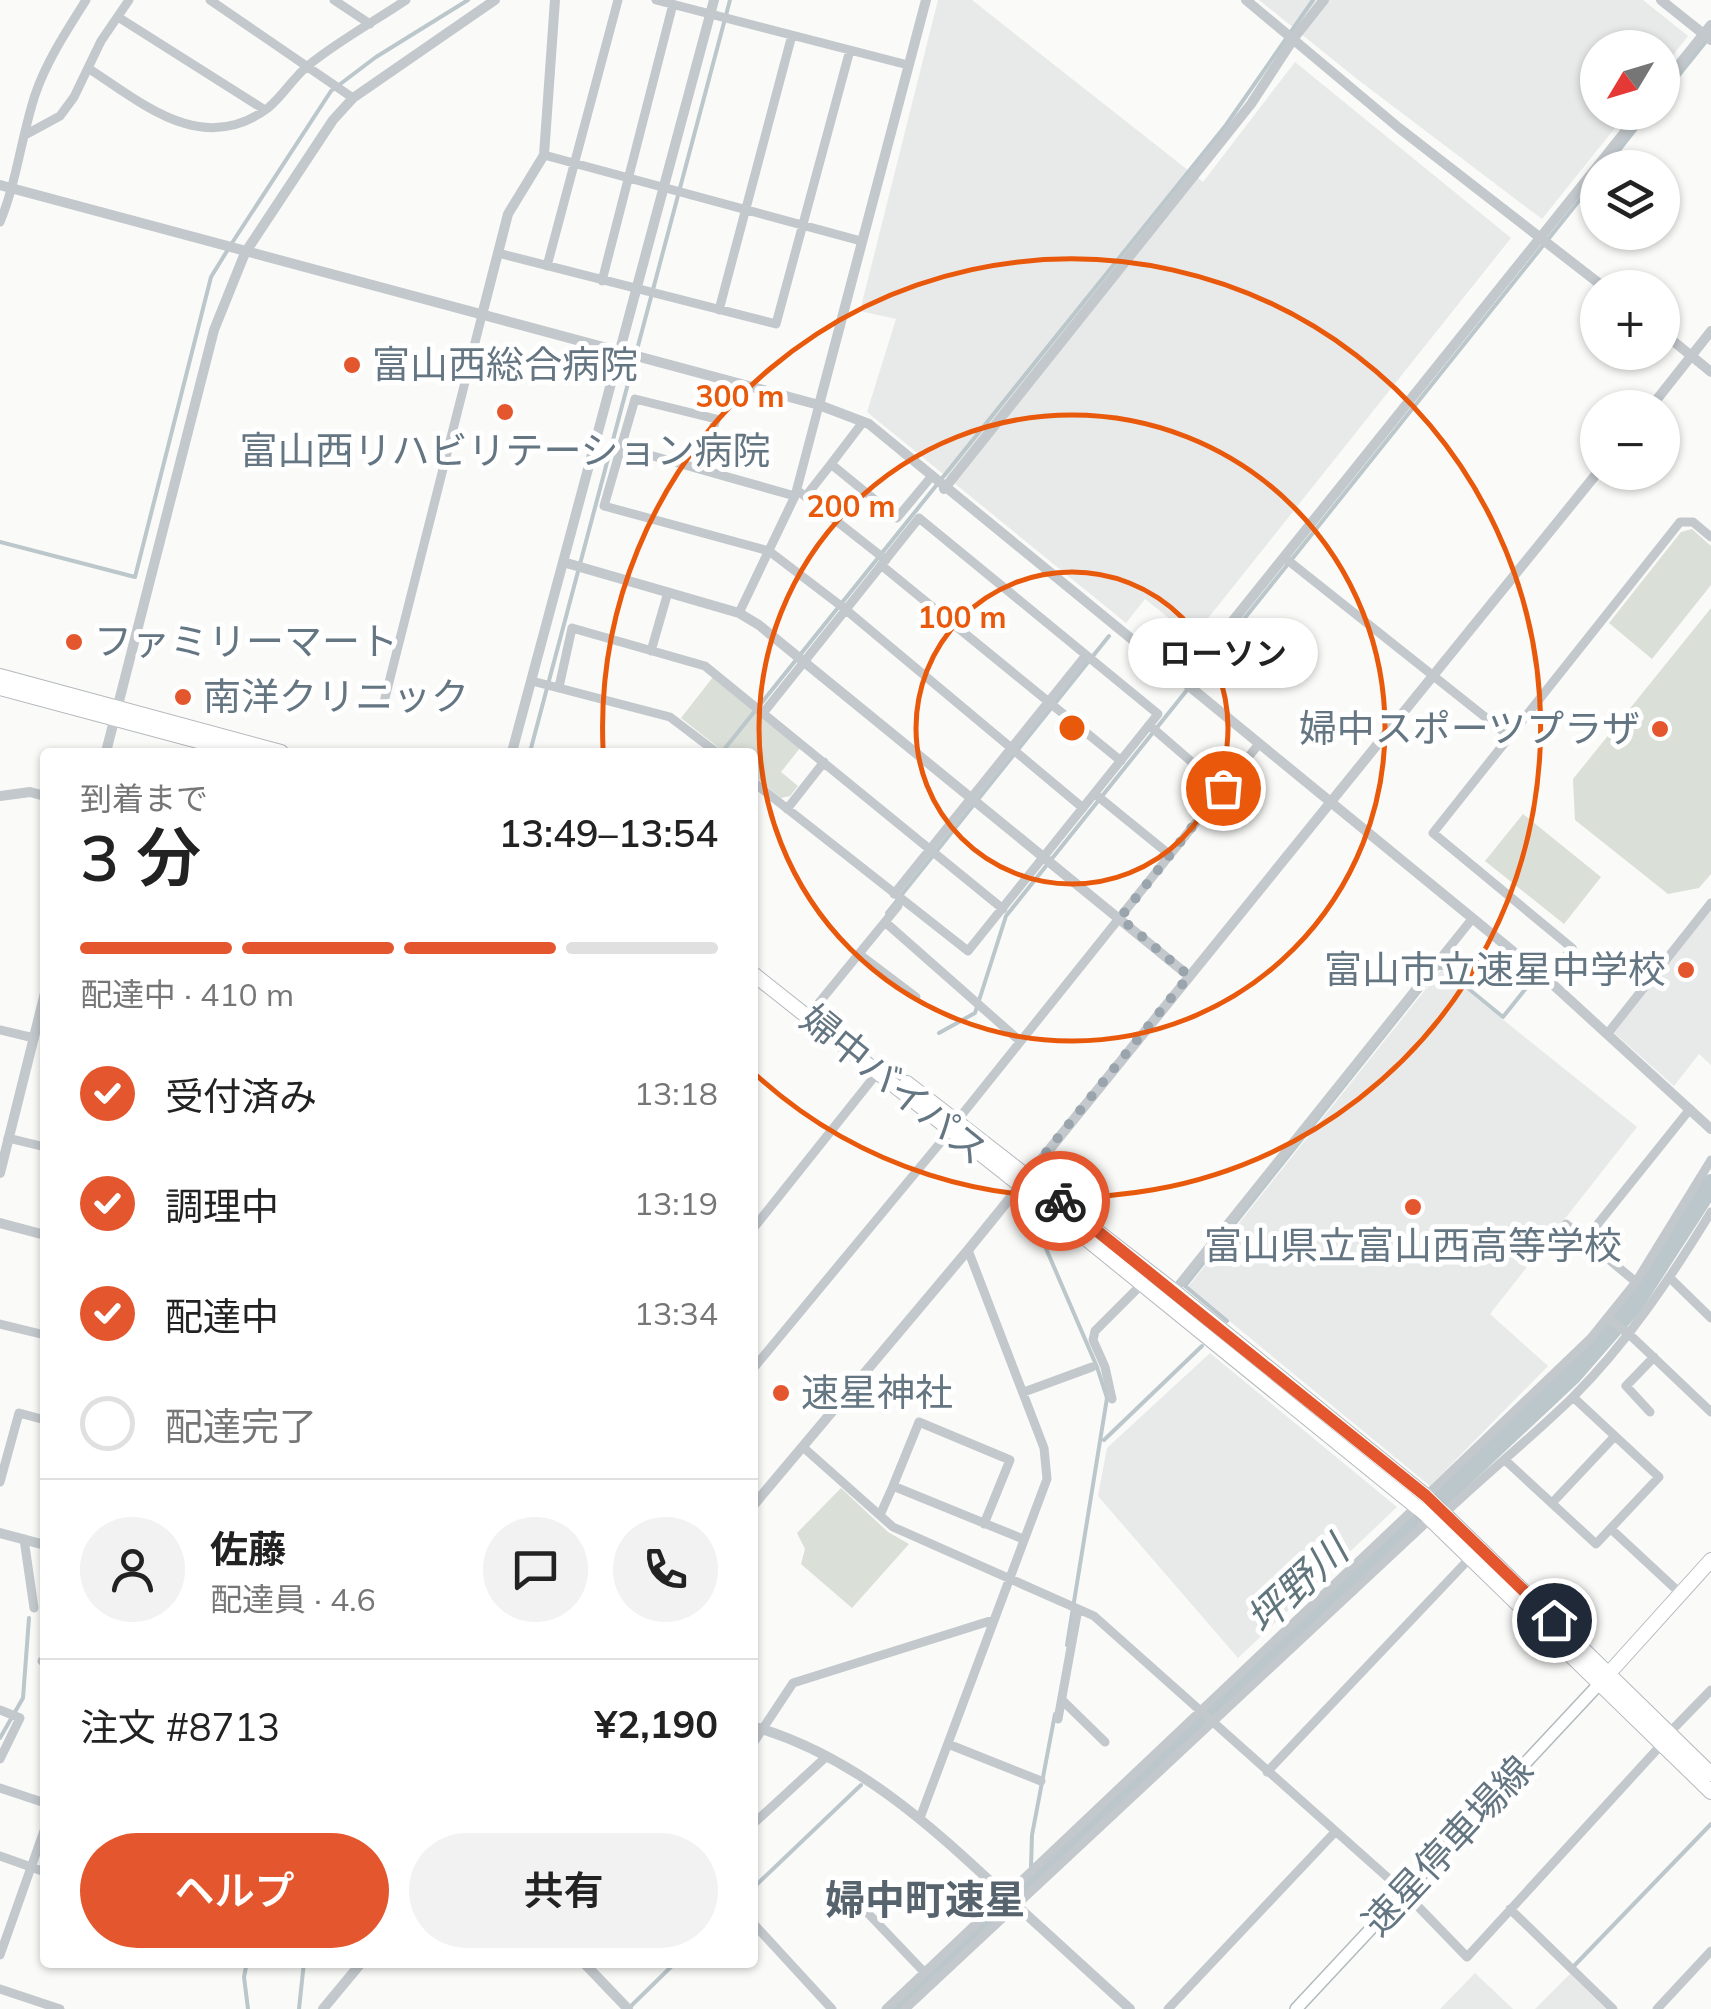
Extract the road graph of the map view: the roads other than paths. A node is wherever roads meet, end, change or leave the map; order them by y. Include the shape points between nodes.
1 (86, 0) edge
2 (129, 0) edge
3 (210, 0) edge
4 (334, 0) edge
5 (406, 0) edge
6 (494, 0) edge
7 (555, 0) edge
8 (618, 0) edge
9 (656, 0) edge
10 (714, 0) edge
11 (926, 0) edge
12 (1246, 0) edge
13 (1324, 0) edge
14 (1661, 0) edge
15 (673, 4) junction
16 (710, 14) junction
17 (118, 16) junction
18 (370, 24) junction
19 (1708, 33) edge
20 (792, 35) junction
21 (1294, 38) junction
22 (850, 50) junction
23 (908, 65) junction
24 (1680, 65) edge
25 (307, 66) junction
26 (88, 68) junction
27 (353, 98) junction
28 (265, 110) junction
29 (1627, 130) edge
30 (25, 135) junction
31 (544, 155) junction
32 (574, 163) junction
33 (628, 177) junction
34 (0, 185) edge
35 (664, 187) junction
36 (14, 189) junction
37 (745, 209) junction
38 (0, 222) edge
39 (804, 225) junction
40 (1540, 238) junction
41 (861, 241) junction
42 (245, 253) junction
43 (498, 253) junction
44 (547, 266) junction
45 (1582, 270) edge
46 (602, 281) junction
47 (636, 290) junction
48 (719, 310) junction
49 (482, 315) junction
50 (1711, 331) edge
51 (1680, 346) edge
52 (620, 353) junction
53 (1692, 355) junction
54 (1711, 372) edge
55 (1664, 390) edge
56 (819, 406) junction
57 (863, 422) junction
58 (621, 447) junction
59 (831, 464) junction
60 (701, 469) junction
61 (930, 477) junction
62 (944, 489) junction
63 (1583, 490) edge
64 (799, 494) junction
65 (1711, 537) edge
66 (769, 550) junction
67 (1285, 558) junction
68 (562, 562) junction
69 (883, 562) junction
70 (668, 592) junction
71 (845, 609) junction
72 (739, 613) junction
73 (651, 652) junction
74 (1086, 655) junction
75 (805, 660) junction
76 (0, 676) edge
77 (1432, 676) junction
78 (532, 680) junction
79 (1183, 683) junction
80 (0, 688) edge
81 (559, 688) junction
82 (384, 702) dead end
83 (1049, 702) junction
84 (764, 712) junction
85 (116, 714) junction
86 (1149, 725) junction
87 (1509, 736) junction
88 (1258, 745) junction
89 (107, 748) edge
90 (225, 748) edge
91 (263, 748) edge
92 (513, 748) edge
93 (711, 748) edge
94 (1012, 748) junction
95 (1121, 761) junction
96 (824, 762) junction
97 (758, 786) edge
98 (1223, 788) junction
99 (1095, 794) junction
100 (40, 795) edge
101 (0, 796) edge
102 (973, 798) junction
103 (1330, 803) junction
104 (1082, 808) junction
105 (787, 809) junction
106 (931, 848) junction
107 (1170, 855) junction
108 (1045, 857) junction
109 (894, 894) junction
110 (1711, 903) edge
111 (898, 906) dead end
112 (1003, 909) junction
113 (1120, 918) junction
114 (1472, 919) junction
115 (884, 922) junction
116 (859, 954) junction
117 (758, 967) edge
118 (1189, 976) junction
119 (758, 978) edge
120 (1548, 980) junction
121 (916, 997) dead end
122 (813, 1010) junction
123 (40, 1014) edge
124 (0, 1030) edge
125 (1608, 1033) junction
126 (34, 1038) junction
127 (1020, 1041) junction
128 (878, 1072) junction
129 (1690, 1109) junction
130 (953, 1126) junction
131 (1711, 1129) edge
132 (8, 1138) junction
133 (40, 1146) edge
134 (1711, 1160) edge
135 (0, 1173) edge
136 (1024, 1180) junction
137 (1711, 1212) edge
138 (758, 1222) edge
139 (0, 1224) edge
140 (1566, 1224) dead end
141 (1702, 1227) junction
142 (40, 1234) edge
143 (1711, 1235) edge
144 (1585, 1240) junction
145 (968, 1250) junction
146 (1670, 1278) junction
147 (1636, 1282) junction
148 (1142, 1284) junction
149 (1174, 1291) junction
150 (1607, 1318) junction
151 (1711, 1318) edge
152 (0, 1324) edge
153 (40, 1334) edge
154 (1629, 1334) junction
155 (1654, 1357) junction
156 (758, 1363) edge
157 (1092, 1367) dead end
158 (1024, 1392) junction
159 (1574, 1396) junction
160 (1112, 1400) dead end
161 (1650, 1412) dead end
162 (1711, 1412) edge
163 (40, 1419) edge
164 (1615, 1436) junction
165 (804, 1448) junction
166 (1505, 1460) junction
167 (0, 1482) edge
168 (893, 1486) junction
169 (758, 1500) edge
170 (1421, 1502) junction
171 (1552, 1503) junction
172 (1445, 1514) junction
173 (880, 1515) junction
174 (1430, 1519) junction
175 (984, 1524) junction
176 (1611, 1528) junction
177 (0, 1533) edge
178 (24, 1539) junction
179 (1023, 1539) junction
180 (40, 1544) edge
181 (1470, 1558) junction
182 (1711, 1560) edge
183 (1010, 1579) junction
184 (1680, 1593) junction
185 (34, 1608) dead end
186 (1078, 1610) junction
187 (993, 1620) junction
188 (1605, 1678) junction
189 (1711, 1690) edge
190 (1062, 1700) junction
191 (0, 1710) edge
192 (1200, 1711) junction
193 (1058, 1719) dead end
194 (1211, 1721) junction
195 (758, 1727) edge
196 (1666, 1738) junction
197 (1105, 1742) dead end
198 (948, 1744) junction
199 (826, 1756) junction
200 (0, 1759) edge
201 (1267, 1772) junction
202 (1711, 1774) edge
203 (1041, 1781) dead end
204 (0, 1788) edge
205 (1711, 1792) edge
206 (40, 1801) edge
207 (920, 1818) junction
208 (758, 1820) edge
209 (1335, 1832) junction
210 (40, 1843) edge
211 (0, 1856) edge
212 (32, 1867) junction
213 (40, 1870) edge
214 (1405, 1894) junction
215 (1006, 1896) junction
216 (1016, 1905) junction
217 (862, 1906) dead end
218 (1510, 1909) junction
219 (5, 1927) edge
220 (758, 1929) edge
221 (1711, 1950) edge
222 (0, 1955) edge
223 (357, 1968) edge
224 (589, 1968) edge
225 (924, 1973) junction
226 (0, 1989) edge
227 (60, 2009) edge
228 (323, 2009) edge
229 (628, 2009) edge
230 (832, 2009) edge
231 (886, 2009) edge
232 (905, 2009) edge
233 (1130, 2009) edge
234 (1168, 2009) edge
235 (1296, 2009) edge
236 (1613, 2009) edge
237 (1657, 2009) edge

1 - 30 street via 35,94
2 - 17 street
3 - 25 street
4 - 18 street
5 - 18 street
6 - 27 street
7 - 31 street
8 - 32 street
9 - 15 street
10 - 16 street
11 - 23 street
12 - 21 street
13 - 21 street
14 - 19 street
15 - 16 street
15 - 33 street
16 - 20 street
16 - 35 street
17 - 26 street
17 - 28 street
18 - 25 street
19 - 24 street
20 - 22 street
20 - 37 street
21 - 40 street
21 - 62 street via 1251,104
22 - 23 street
22 - 39 street
23 - 41 street
25 - 27 street
25 - 28 street
26 - 28 street via 163,117 195,128 229,126
26 - 30 street via 60,116
27 - 42 street
29 - 40 street
30 - 36 street
31 - 32 street
31 - 43 street via 508,214
32 - 33 street
32 - 44 street
33 - 35 street
33 - 46 street
34 - 36 street
35 - 37 street
35 - 47 street
36 - 38 street
36 - 42 street
37 - 39 street
37 - 48 street
39 - 41 street
39 - 48 street via 776,324
40 - 45 street
40 - 67 street
41 - 56 street
42 - 49 street
42 - 85 street via 214,330
43 - 44 street
43 - 49 street
44 - 46 street
46 - 47 street
47 - 48 street
47 - 52 street
49 - 52 street
49 - 82 street
50 - 53 street
51 - 53 street
52 - 56 street
52 - 68 street
53 - 54 street
53 - 55 street
56 - 57 street
56 - 64 street
57 - 59 street
57 - 61 street
58 - 60 street
58 - 60 street via 635,399 716,419
58 - 66 street via 604,506
59 - 61 street via 897,518
59 - 64 street
60 - 64 street
61 - 62 street
62 - 79 street
63 - 77 street
64 - 66 street
64 - 69 street
65 - 87 street via 1692,522 1680,522
66 - 71 street
66 - 72 street
67 - 77 street
67 - 79 street
68 - 70 street
68 - 78 street
69 - 71 street
69 - 74 street via 919,518
69 - 83 street
70 - 72 street
70 - 73 street
71 - 75 street
71 - 94 street
72 - 75 street
73 - 81 street via 572,628
73 - 84 street via 705,666
74 - 83 street
74 - 86 street via 1158,714
75 - 84 street
75 - 102 street
76 - 85 main road
77 - 87 street
77 - 103 street
78 - 81 street
78 - 92 street
79 - 88 street
80 - 85 main road
81 - 93 street via 670,717
83 - 94 street
83 - 95 street
84 - 96 street
85 - 89 street
85 - 90 main road
85 - 91 main road
86 - 95 street
86 - 98 street
87 - 120 street via 1433,832 1572,948
88 - 98 street
88 - 103 street
94 - 102 street
94 - 104 street
95 - 99 street
96 - 105 street
96 - 106 street
97 - 105 street
98 - 107 street
99 - 104 street
99 - 107 street
100 - 101 street
102 - 106 street
102 - 108 street
103 - 114 street
103 - 118 street
104 - 108 street
105 - 109 street
106 - 109 street
106 - 112 street
107 - 113 street
108 - 112 street
108 - 113 street
109 - 112 street via 968,951
110 - 125 street
111 - 115 street
113 - 118 street
113 - 127 street
114 - 120 street
114 - 149 street
115 - 116 street
115 - 127 street
116 - 121 street
116 - 122 street
117 - 122 main road, 婦中バイパス
118 - 136 street
119 - 128 main road, 婦中バイパス
120 - 125 street
122 - 130 main road, 婦中バイパス
123 - 126 street
124 - 126 street
125 - 129 street
126 - 132 street
127 - 130 street
128 - 130 main road, 婦中バイパス
128 - 138 street
129 - 131 street
129 - 144 street
130 - 136 main road, 婦中バイパス
130 - 156 street
132 - 133 street
132 - 135 street
134 - 147 street
136 - 145 street
136 - 148 main road, 婦中バイパス
136 - 149 main road, 婦中バイパス
137 - 141 street
139 - 142 street
140 - 144 street
141 - 143 street
141 - 146 street
144 - 147 street
145 - 158 street
145 - 165 street
146 - 151 street
146 - 154 street
147 - 150 street
148 - 160 street via 1095,1331
148 - 170 main road, 婦中バイパス
149 - 170 main road, 婦中バイパス
150 - 154 street
150 - 170 street
152 - 153 street
154 - 155 street
154 - 159 street
155 - 161 street via 1626,1386
155 - 162 street
157 - 158 street
158 - 179 street via 1048,1462
159 - 164 street
159 - 166 street
163 - 167 street via 19,1413
164 - 171 street
164 - 176 street via 1659,1477
165 - 169 street
165 - 173 street
166 - 171 street
166 - 172 street
168 - 173 street
168 - 175 street
168 - 175 street via 920,1422 1010,1460
170 - 172 main road, 婦中バイパス
170 - 174 main road, 婦中バイパス
170 - 192 street
171 - 176 street via 1596,1544
172 - 188 main road, 婦中バイパス
173 - 183 street via 893,1527
174 - 181 main road, 婦中バイパス
174 - 194 street
175 - 179 street
176 - 184 street
177 - 178 street
178 - 180 street
178 - 185 street
179 - 183 street
181 - 188 main road, 婦中バイパス
181 - 201 street
182 - 184 main road
183 - 186 street
183 - 187 street
184 - 188 main road
186 - 190 street
186 - 192 street via 1094,1616
187 - 195 street via 793,1683
187 - 198 street
188 - 196 main road, 婦中バイパス
188 - 214 main road, 速星停車場線
189 - 196 street
190 - 193 street
190 - 197 street
191 - 200 street via 20,1718
192 - 194 street
192 - 215 street
194 - 201 street
194 - 216 street
195 - 199 street
196 - 202 main road, 婦中バイパス
196 - 205 main road, 婦中バイパス
196 - 218 street
198 - 203 street
198 - 207 street
199 - 207 street
199 - 208 street
201 - 209 street
204 - 206 street
207 - 215 street
209 - 214 street
209 - 234 street
210 - 212 street
211 - 212 street
212 - 213 street
212 - 219 street
214 - 218 street via 1467,1956
214 - 235 main road, 速星停車場線
215 - 216 street
215 - 225 street
216 - 232 street
216 - 233 street
217 - 225 street
218 - 236 street
219 - 222 street
220 - 230 street
221 - 237 street
223 - 228 street
224 - 229 street
225 - 231 street
226 - 227 street

